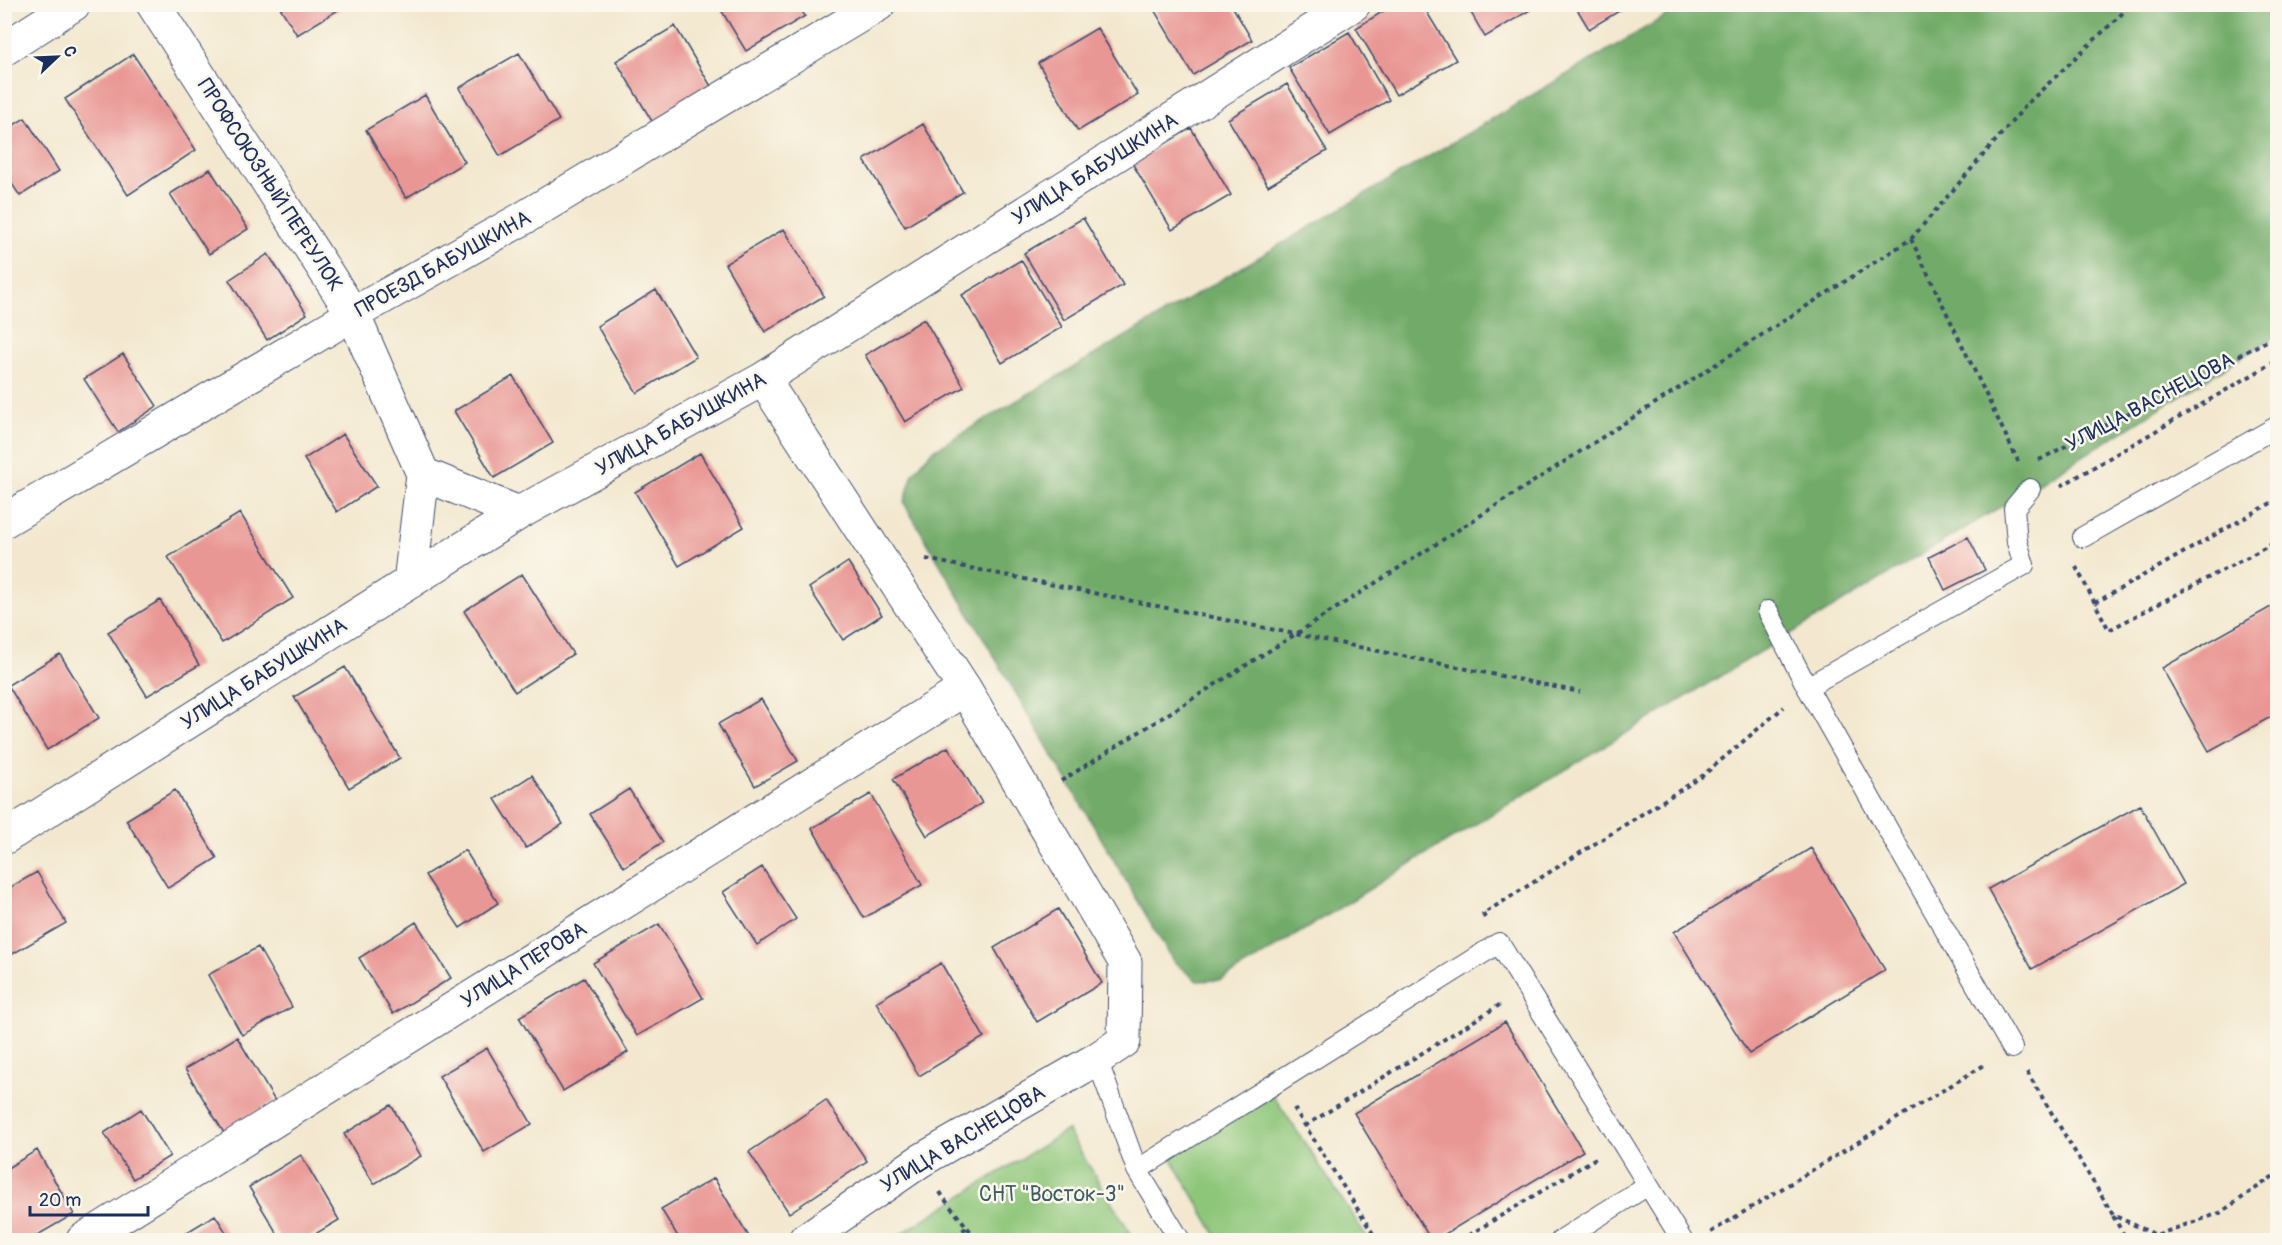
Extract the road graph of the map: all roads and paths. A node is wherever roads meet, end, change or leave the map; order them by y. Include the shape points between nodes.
1 (74, 4) edge
2 (153, 4) edge
3 (879, 4) edge
4 (1354, 4) edge
5 (2132, 4) edge
6 (4, 49) edge
7 (1911, 239) junction
8 (353, 314) junction
9 (2277, 335) edge
10 (2277, 360) edge
11 (763, 379) junction
12 (2277, 426) edge
13 (2032, 463) dead end
14 (2022, 469) dead end
15 (423, 474) junction
16 (2059, 487) dead end
17 (2030, 489) dead end
18 (2277, 499) edge
19 (519, 513) junction
20 (4, 520) edge
21 (2083, 537) dead end
22 (2277, 541) edge
23 (872, 548) junction
24 (2074, 563) dead end
25 (410, 582) junction
26 (2095, 603) junction
27 (1768, 611) dead end
28 (1296, 634) junction
29 (1807, 687) junction
30 (965, 689) junction
31 (1580, 692) dead end
32 (1030, 801) junction
33 (4, 837) edge
34 (1499, 943) junction
35 (1508, 999) dead end
36 (2012, 1048) junction
37 (1097, 1059) junction
38 (1277, 1082) junction
39 (1305, 1126) junction
40 (1622, 1143) junction
41 (920, 1161) junction
42 (1137, 1170) junction
43 (2277, 1173) edge
44 (1648, 1185) junction
45 (2113, 1215) junction
46 (969, 1227) junction
47 (1707, 1234) dead end
48 (83, 1240) edge
49 (805, 1240) edge
50 (947, 1240) edge
51 (976, 1240) edge
52 (1180, 1240) edge
53 (1377, 1240) edge
54 (1461, 1240) edge
55 (1561, 1240) edge
56 (1682, 1240) edge
57 (2127, 1240) edge

1 - 6 street
2 - 8 street, ПРОФСОЮЗНЫЙ ПЕРЕУЛОК
3 - 8 street, ПРОЕЗД БАБУШКИНА via 522,219
4 - 11 street, УЛИЦА БАБУШКИНА
5 - 7 path via 2028,103
7 - 14 path
7 - 28 path
8 - 15 street, ПРОФСОЮЗНЫЙ ПЕРЕУЛОК
8 - 20 street, ПРОЕЗД БАБУШКИНА
9 - 13 path, УЛИЦА ВАСНЕЦОВА
10 - 16 path
11 - 19 street, УЛИЦА БАБУШКИНА
11 - 23 street
12 - 21 lane
15 - 19 street
15 - 25 street
17 - 29 lane via 2014,508 2017,542 2024,564
18 - 26 path
19 - 25 street, УЛИЦА БАБУШКИНА
22 - 26 path via 2109,630
23 - 28 path
23 - 30 street
24 - 26 path
25 - 33 street, УЛИЦА БАБУШКИНА
27 - 29 lane
28 - 31 path
28 - 32 path
29 - 34 path via 1701,777 1483,914
29 - 36 lane
30 - 32 street
30 - 48 street, УЛИЦА ПЕРОВА
32 - 37 street, УЛИЦА ВАСНЕЦОВА via 1125,963 1124,1041
34 - 38 lane
34 - 40 lane
35 - 39 path
36 - 45 path
36 - 47 path
37 - 41 street, УЛИЦА ВАСНЕЦОВА
37 - 42 lane
38 - 39 path
38 - 42 lane
39 - 53 path
40 - 44 lane
40 - 54 path
41 - 46 path via 948,1205
41 - 49 street, УЛИЦА ВАСНЕЦОВА
42 - 52 lane
43 - 45 path via 2220,1213 2156,1234
44 - 55 lane
44 - 56 lane
45 - 57 path
46 - 50 path
46 - 51 path

